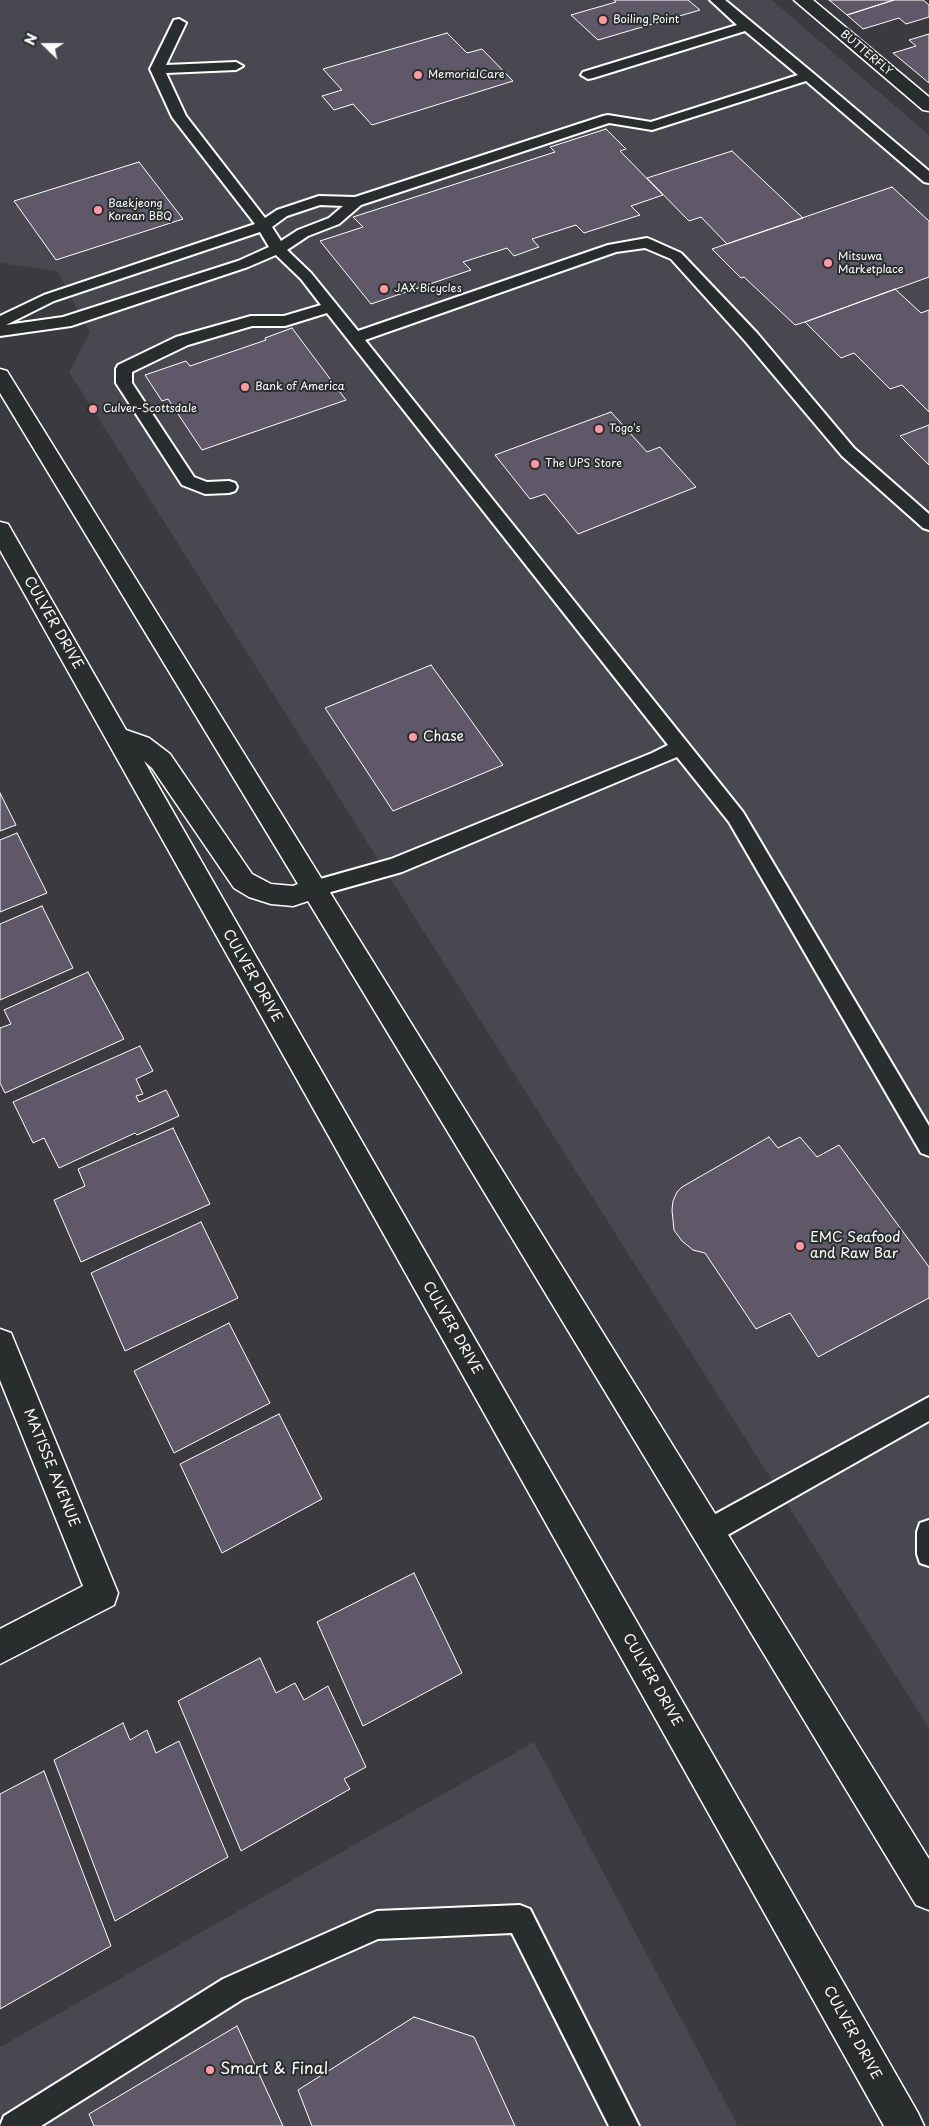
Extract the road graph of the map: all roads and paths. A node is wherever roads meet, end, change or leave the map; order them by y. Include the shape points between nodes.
1 (717, 0) edge
2 (803, 0) edge
3 (179, 23) dead end
4 (747, 26) junction
5 (236, 66) dead end
6 (157, 69) junction
7 (588, 75) dead end
8 (808, 76) junction
9 (929, 106) edge
10 (929, 179) edge
11 (356, 202) junction
12 (264, 226) junction
13 (278, 249) junction
14 (331, 307) junction
15 (0, 322) edge
16 (0, 331) edge
17 (355, 338) junction
18 (0, 376) edge
19 (229, 487) dead end
20 (929, 524) edge
21 (0, 530) edge
22 (116, 736) junction
23 (680, 747) junction
24 (313, 889) junction
25 (929, 1146) edge
26 (0, 1344) edge
27 (929, 1408) edge
28 (708, 1532) junction
29 (929, 1532) edge
30 (929, 1554) edge
31 (0, 1647) edge
32 (929, 1892) edge
33 (14, 2126) edge
34 (624, 2126) edge
35 (905, 2126) edge

1 - 4 lane
2 - 9 main road, BUTTERFLY
3 - 6 lane
4 - 7 lane
4 - 8 lane
5 - 6 lane
6 - 12 lane via 179,118
8 - 10 lane
8 - 11 lane via 652,126 608,119
11 - 12 lane via 319,200 282,213
11 - 13 lane via 334,221 303,233
12 - 13 lane
12 - 15 lane via 49,298
13 - 14 lane
13 - 16 lane via 243,264 65,322
14 - 17 lane
14 - 19 lane via 285,320 251,320 182,341 124,369 124,383 188,481 205,488
17 - 20 lane via 613,248 647,243 676,256 751,337 848,452
17 - 23 lane
18 - 24 main road
21 - 22 main road, CULVER DRIVE
22 - 24 main road via 140,745 161,760 243,881 271,894 293,896
22 - 35 main road, CULVER DRIVE
23 - 24 lane via 395,866
23 - 25 lane via 736,817
24 - 28 main road
26 - 31 main road, MATISSE AVENUE via 102,1593
27 - 28 lane
28 - 32 main road
29 - 30 lane
33 - 34 lane via 233,1989 377,1925 520,1918

